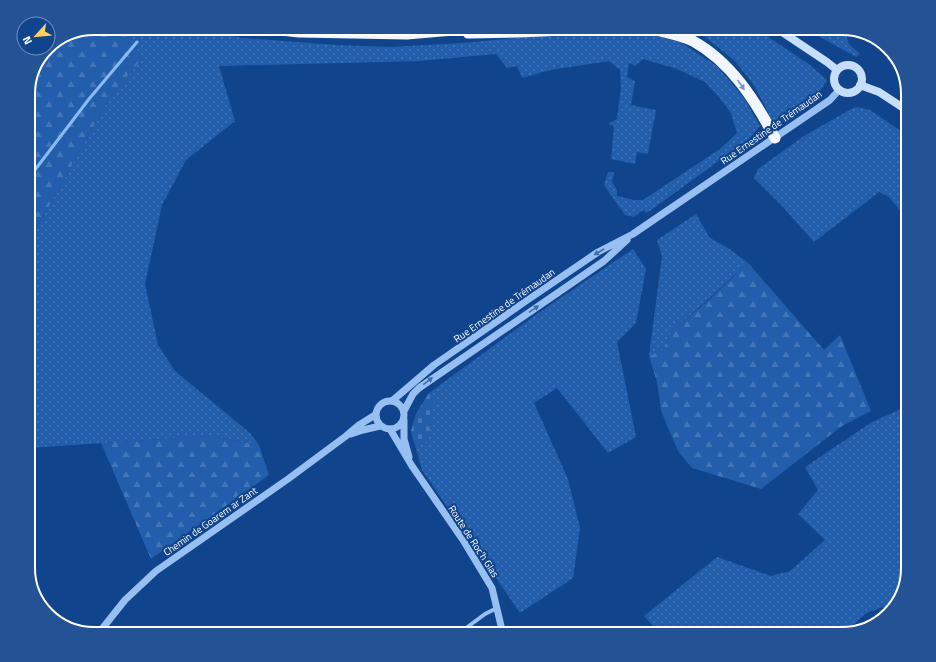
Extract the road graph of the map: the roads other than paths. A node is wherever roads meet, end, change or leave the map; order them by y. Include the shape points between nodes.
1 (672, 35) edge
2 (786, 35) edge
3 (837, 70) junction
4 (860, 85) junction
5 (839, 90) junction
6 (901, 106) edge
7 (775, 138) junction
8 (633, 234) junction
9 (392, 400) junction
10 (375, 415) junction
11 (404, 415) junction
12 (380, 426) junction
13 (390, 429) junction
14 (346, 436) junction
15 (412, 466) junction
16 (498, 608) junction
17 (103, 627) edge
18 (467, 627) edge
19 (502, 627) edge

1 -> 7 highway via 691,41 715,56 736,76
2 - 3 main road
3 - 4 main road via 845,65 856,68 861,77
3 - 5 main road via 834,82
4 - 5 main road via 853,92
4 - 6 main road via 879,92
5 - 7 street, Rue Ernestine de Trémaudan via 830,100
7 - 8 street, Rue Ernestine de Trémaudan
8 -> 9 street, Rue Ernestine de Trémaudan via 598,252 526,301 434,365
11 -> 8 street, Rue Ernestine de Trémaudan via 413,394 419,388 604,261
9 - 10 street via 380,404
9 - 11 street via 401,406
10 - 12 street
10 - 14 street, Chemin de Goarem ar Zant
11 - 13 street via 401,424
11 - 15 street, Route de Roc'h Glas via 404,439
12 - 13 street
12 - 14 street, Chemin de Goarem ar Zant
13 - 15 street, Route de Roc'h Glas
14 - 17 street, Chemin de Goarem ar Zant via 156,571 124,600
15 - 16 street, Route de Roc'h Glas via 481,567 492,588
16 - 18 street
16 - 19 street, Route de Roc'h Glas

